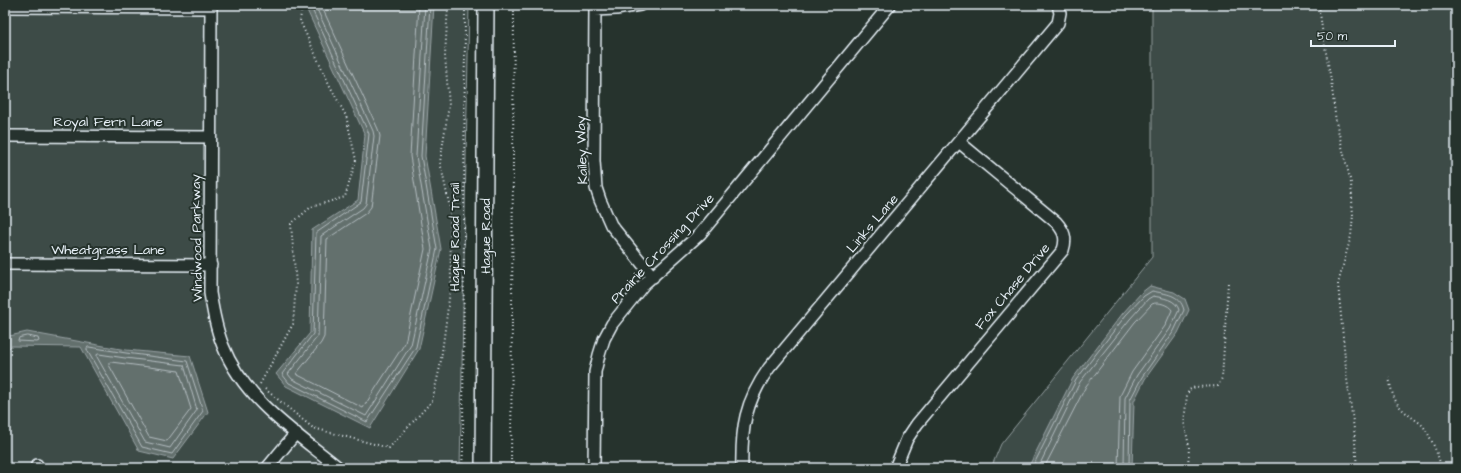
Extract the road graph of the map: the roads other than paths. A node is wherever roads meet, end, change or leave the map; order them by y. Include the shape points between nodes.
1 (486, 5) edge
2 (640, 5) edge
3 (890, 5) edge
4 (211, 6) edge
5 (5, 7) edge
6 (595, 7) edge
7 (1059, 9) edge
8 (5, 136) edge
9 (210, 137) junction
10 (959, 142) junction
11 (5, 264) edge
12 (210, 265) junction
13 (653, 277) junction
14 (296, 433) junction
15 (267, 468) edge
16 (339, 468) edge
17 (483, 468) edge
18 (594, 468) edge
19 (742, 468) edge
20 (895, 468) edge

1 - 17 main road, Hague Road
2 - 6 street via 616,10
3 - 13 street, Prairie Crossing Drive via 700,234
4 - 5 street
4 - 9 street, Windwood Parkway
6 - 13 street, Kailey Way via 596,188 611,226
7 - 10 street, Links Lane via 1058,23
8 - 9 street, Royal Fern Lane
9 - 12 street, Windwood Parkway
10 - 19 street, Links Lane via 759,383 746,415
10 - 20 street, Fox Chase Drive via 1056,222 1066,237 1065,244 917,424 907,439
11 - 12 street, Wheatgrass Lane
12 - 14 street, Windwood Parkway via 213,312 229,360 258,401
13 - 18 street, Prairie Crossing Drive via 634,295 612,324 599,355 595,372
14 - 15 street
14 - 16 street, Windwood Parkway

